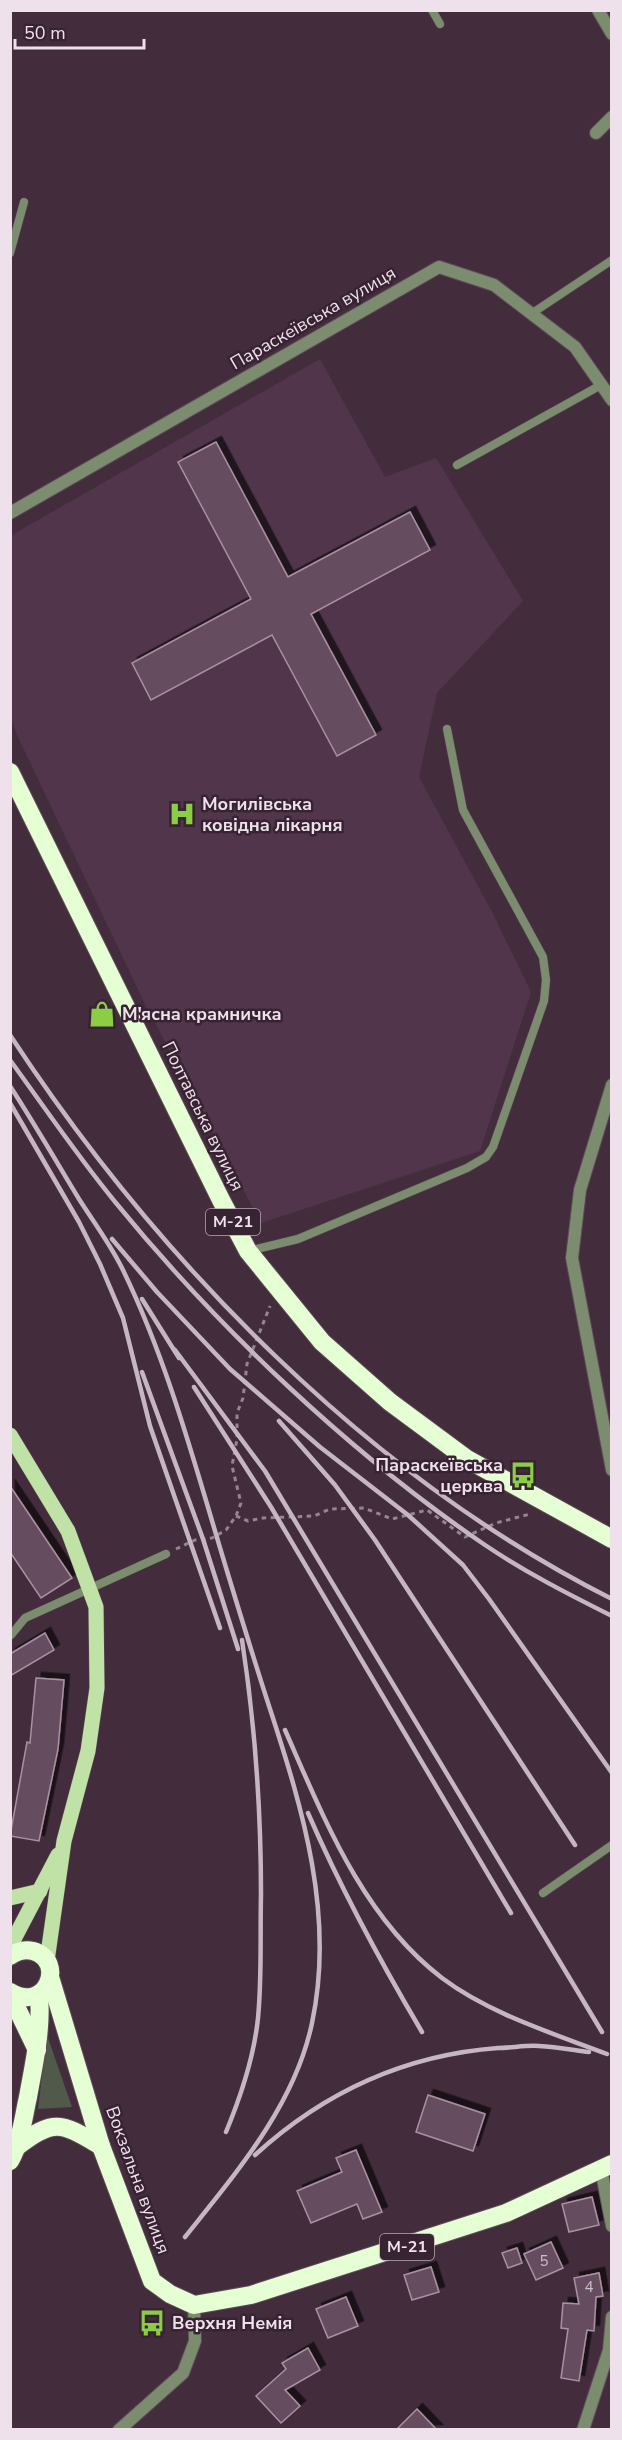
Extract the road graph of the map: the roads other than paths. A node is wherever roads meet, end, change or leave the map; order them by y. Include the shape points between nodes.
1 (432, 10) edge
2 (598, 10) edge
3 (440, 24) dead end
4 (612, 34) edge
5 (612, 117) edge
6 (596, 133) dead end
7 (24, 202) dead end
8 (10, 253) edge
9 (612, 260) edge
10 (531, 314) junction
11 (601, 385) junction
12 (612, 400) edge
13 (457, 465) dead end
14 (10, 513) edge
15 (447, 729) dead end
16 (10, 772) edge
17 (612, 1085) edge
18 (248, 1251) junction
19 (10, 1435) edge
20 (612, 1470) edge
21 (612, 1539) edge
22 (166, 1554) road end
23 (90, 1590) junction
24 (11, 1635) edge
25 (64, 1841) junction
26 (612, 1845) edge
27 (40, 1891) junction
28 (543, 1893) dead end
29 (10, 1898) edge
30 (10, 1952) edge
31 (10, 1956) edge
32 (48, 1969) junction
33 (13, 1994) edge
34 (39, 1995) junction
35 (41, 2016) junction
36 (72, 2046) junction
37 (37, 2050) junction
38 (101, 2146) junction
39 (14, 2153) edge
40 (606, 2167) edge
41 (612, 2226) edge
42 (194, 2305) junction
43 (612, 2317) edge
44 (118, 2430) edge
45 (583, 2430) edge

1 - 3 lane
2 - 4 street
5 - 6 street
7 - 8 lane
9 - 10 lane
10 - 11 street, Параскеївська вулиця via 575,347
10 - 14 street, Параскеївська вулиця via 494,285 438,267
11 - 12 street, Параскеївська вулиця
11 - 13 lane
15 - 18 lane via 463,810 543,957 546,980 541,1009 493,1147 486,1157 467,1168 298,1239
16 - 18 highway, Полтавська вулиця / М-21
17 - 20 street via 580,1190 572,1258
18 - 21 highway, Полтавська вулиця / М-21 via 322,1342 390,1402 467,1459
19 - 23 main road, Вокзальна вулиця via 68,1531
22 - 23 lane
23 - 24 lane via 25,1618
23 - 25 main road, Вокзальна вулиця via 96,1608 97,1689 88,1751
25 - 27 main road, Вокзальна вулиця
25 - 32 main road, Вокзальна вулиця
26 - 28 lane
27 - 29 main road
27 - 30 main road, Вокзальна вулиця
31 - 32 highway via 21,1951 36,1952
32 - 34 highway via 47,1987
32 - 36 highway, Вокзальна вулиця
33 - 34 highway via 29,1998
33 - 35 highway, Вокзальна вулиця
33 - 37 highway
34 - 35 highway
35 - 36 highway, Вокзальна вулиця
35 - 37 highway
36 - 38 highway, Вокзальна вулиця
37 - 39 highway
38 - 39 highway via 70,2128 53,2127 39,2130
38 - 42 highway, Вокзальна вулиця via 152,2281
40 - 41 street
40 - 42 highway, М-21 via 506,2213 430,2239 251,2295
42 - 44 street via 195,2341 183,2373
43 - 45 street via 609,2350

